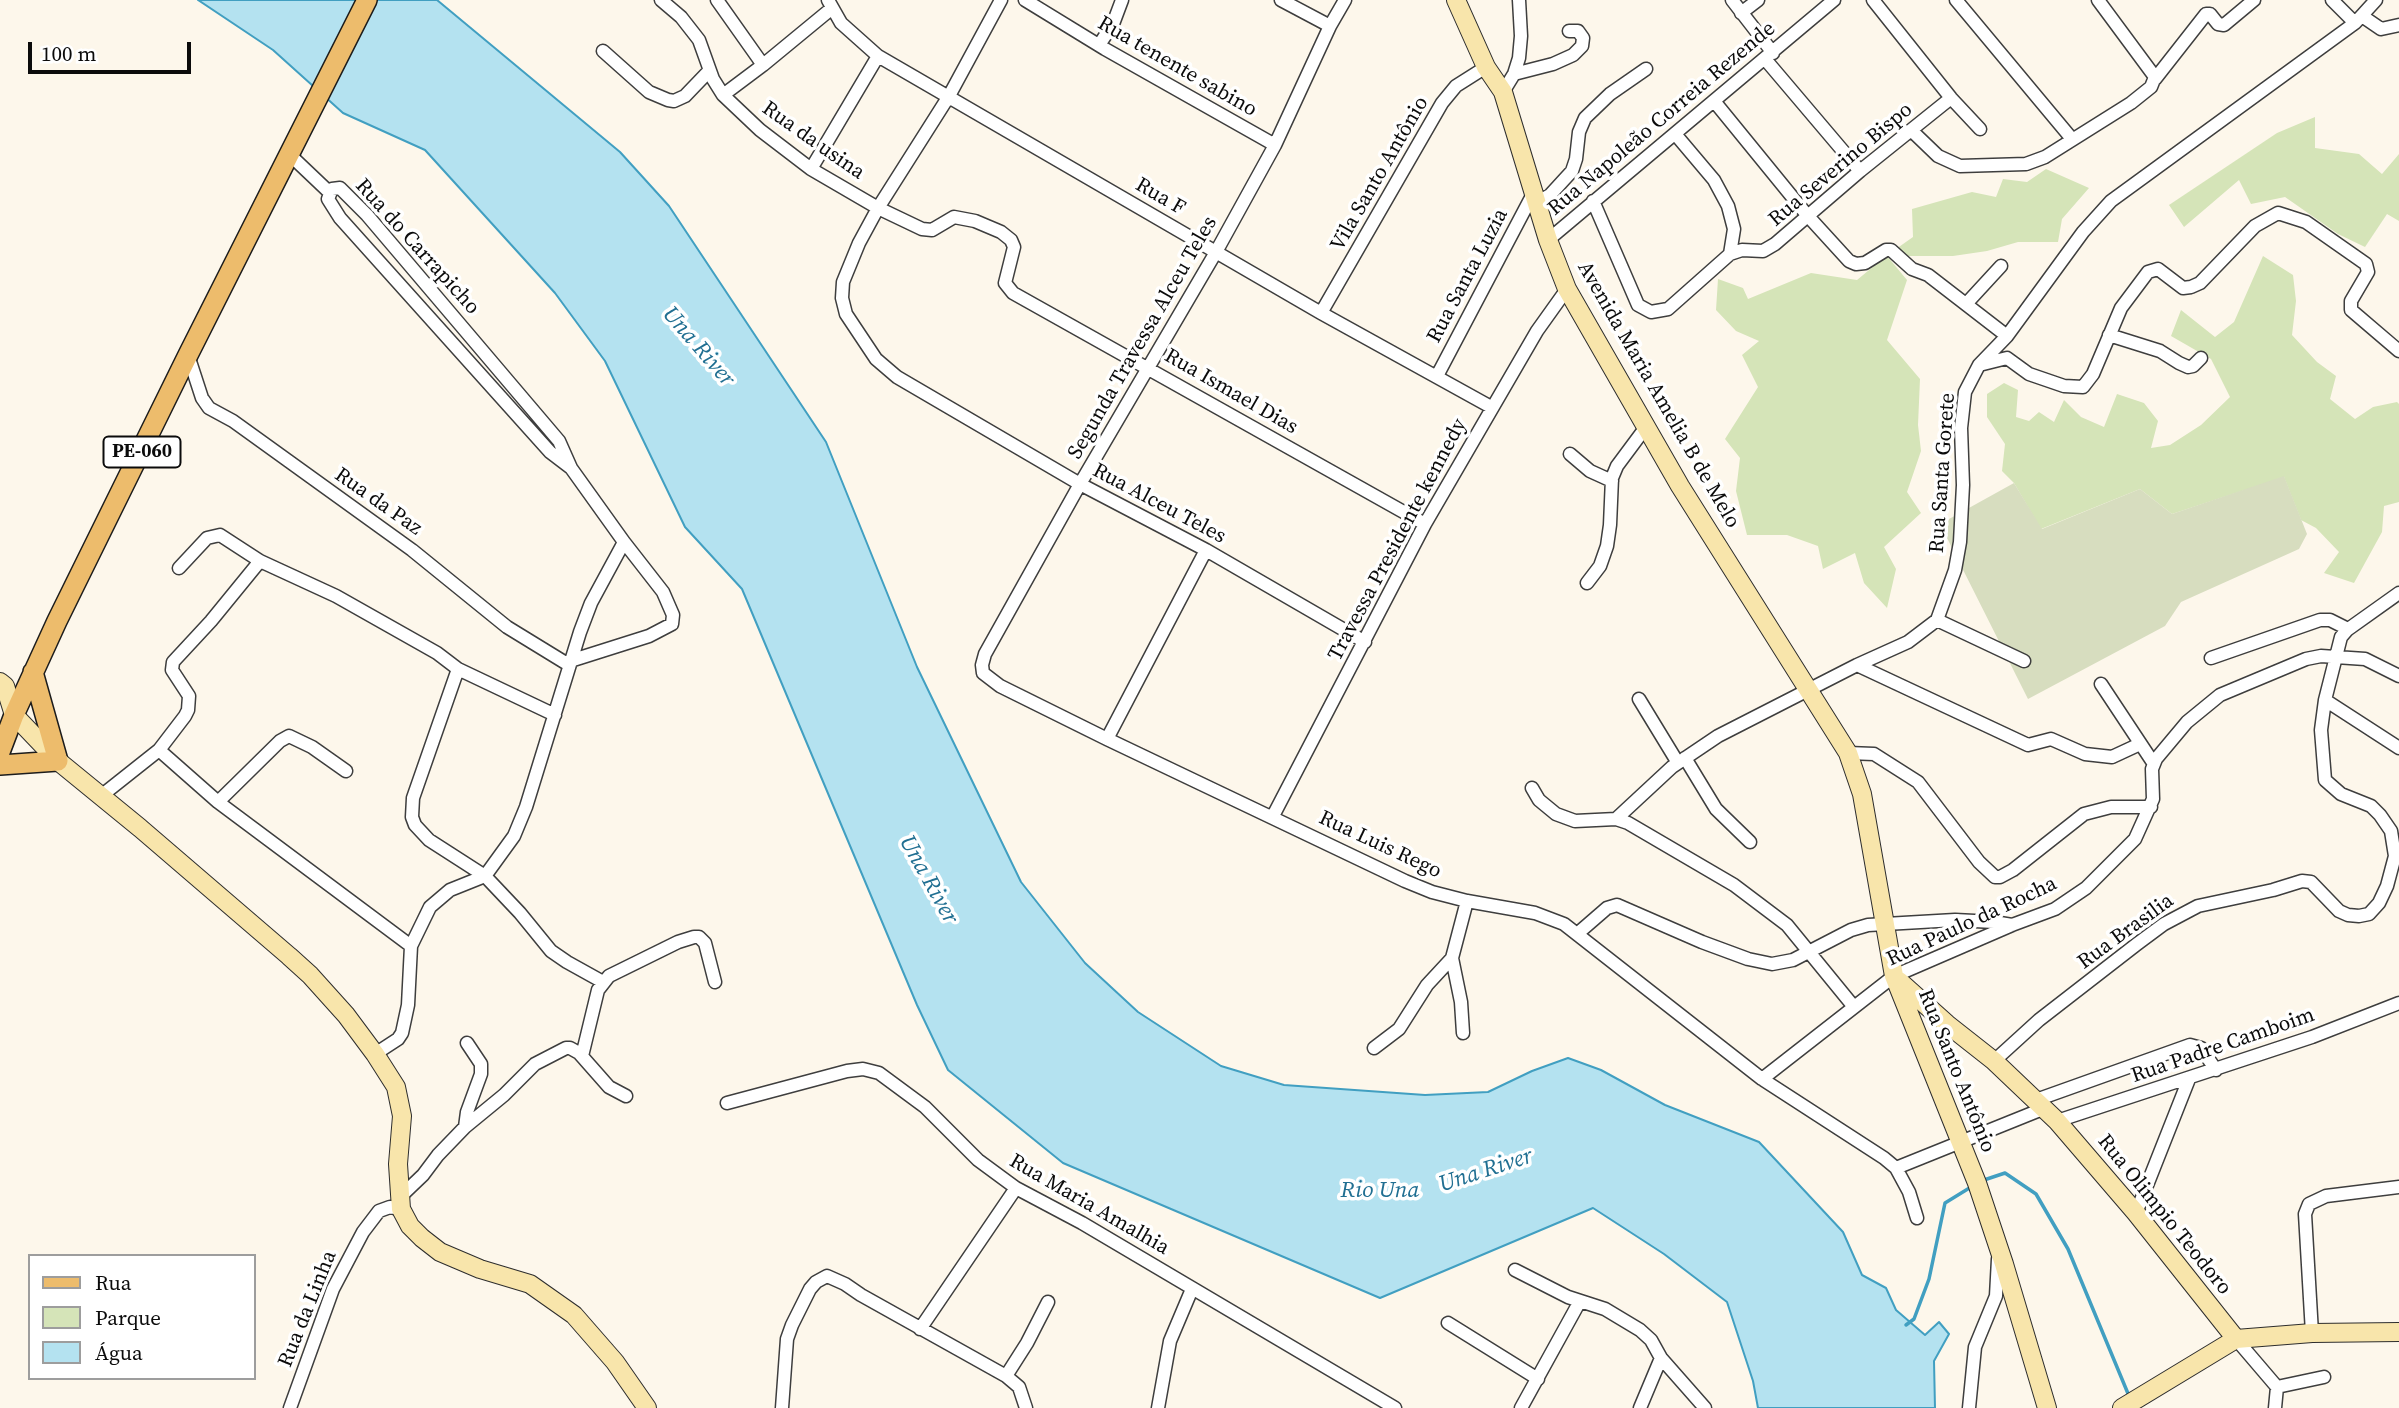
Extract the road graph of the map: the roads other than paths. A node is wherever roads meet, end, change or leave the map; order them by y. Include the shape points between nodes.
1 (367, 0) edge
2 (661, 0) edge
3 (717, 0) edge
4 (1001, 0) edge
5 (1025, 0) edge
6 (1122, 0) edge
7 (1281, 0) edge
8 (1345, 0) edge
9 (1456, 0) edge
10 (1519, 0) edge
11 (1732, 0) edge
12 (1758, 0) edge
13 (1834, 0) edge
14 (1873, 0) edge
15 (1956, 0) edge
16 (2098, 0) edge
17 (2254, 0) edge
18 (2332, 0) edge
19 (2376, 0) edge
20 (829, 4) edge
21 (1741, 13) junction
22 (2359, 19) junction
23 (2399, 25) edge
24 (1329, 26) junction
25 (1569, 31) dead end
26 (1099, 46) junction
27 (603, 51) dead end
28 (878, 56) junction
29 (1769, 56) junction
30 (763, 65) junction
31 (1486, 67) junction
32 (1646, 69) dead end
33 (709, 71) junction
34 (1514, 74) junction
35 (2155, 79) junction
36 (1503, 92) junction
37 (723, 95) junction
38 (949, 96) junction
39 (1951, 98) junction
40 (1714, 101) junction
41 (1980, 129) dead end
42 (1912, 131) junction
43 (1676, 135) junction
44 (2072, 139) junction
45 (1275, 145) junction
46 (289, 154) junction
47 (811, 169) junction
48 (1860, 171) junction
49 (329, 192) junction
50 (1535, 199) junction
51 (1593, 201) junction
52 (878, 208) junction
53 (1807, 215) junction
54 (1548, 240) junction
55 (1216, 252) junction
56 (1730, 254) junction
57 (2001, 266) dead end
58 (1567, 289) junction
59 (1966, 304) junction
60 (1321, 313) junction
61 (2109, 335) junction
62 (2007, 336) junction
63 (2399, 351) edge
64 (188, 355) junction
65 (2201, 358) dead end
66 (1979, 365) junction
67 (1149, 368) junction
68 (1437, 376) junction
69 (1491, 407) junction
70 (1646, 427) junction
71 (1570, 454) dead end
72 (571, 468) junction
73 (1612, 481) junction
74 (1080, 484) junction
75 (1425, 524) junction
76 (624, 542) junction
77 (1206, 550) junction
78 (260, 561) junction
79 (178, 568) dead end
80 (1587, 583) dead end
81 (2399, 593) edge
82 (1937, 620) junction
83 (2348, 629) junction
84 (1364, 642) junction
85 (2338, 656) junction
86 (2211, 659) dead end
87 (2024, 661) dead end
88 (569, 663) junction
89 (1857, 665) junction
90 (458, 669) junction
91 (33, 672) junction
92 (2399, 676) edge
93 (0, 682) edge
94 (2101, 684) dead end
95 (1000, 686) joint
96 (1809, 689) junction
97 (1639, 699) dead end
98 (2325, 699) junction
99 (14, 715) junction
100 (555, 715) junction
101 (1107, 739) junction
102 (2140, 744) junction
103 (2399, 748) edge
104 (159, 750) junction
105 (0, 752) edge
106 (1848, 753) junction
107 (1682, 760) junction
108 (58, 761) junction
109 (2154, 764) junction
110 (0, 765) edge
111 (346, 771) dead end
112 (1532, 788) dead end
113 (101, 796) junction
114 (218, 803) junction
115 (2151, 807) junction
116 (1273, 816) junction
117 (1616, 819) junction
118 (1750, 842) dead end
119 (485, 876) junction
120 (1467, 901) junction
121 (1886, 924) junction
122 (2012, 925) junction
123 (1577, 933) junction
124 (411, 946) junction
125 (1810, 953) junction
126 (1452, 958) junction
127 (1894, 976) junction
128 (603, 982) junction
129 (715, 982) dead end
130 (2399, 1003) edge
131 (1854, 1007) junction
132 (1463, 1033) dead end
133 (467, 1043) dead end
134 (1374, 1048) dead end
135 (375, 1054) junction
136 (582, 1056) junction
137 (1994, 1061) junction
138 (2216, 1070) junction
139 (1762, 1079) junction
140 (2189, 1079) junction
141 (626, 1096) dead end
142 (727, 1103) dead end
143 (2046, 1110) junction
144 (464, 1127) junction
145 (1961, 1143) junction
146 (1896, 1168) junction
147 (2399, 1187) edge
148 (1016, 1188) junction
149 (401, 1203) junction
150 (2136, 1213) junction
151 (1916, 1219) dead end
152 (1998, 1243) junction
153 (1515, 1270) dead end
154 (1192, 1289) junction
155 (1580, 1301) junction
156 (1048, 1302) dead end
157 (1448, 1323) dead end
158 (920, 1329) junction
159 (2399, 1332) edge
160 (2312, 1333) junction
161 (2235, 1339) junction
162 (1661, 1358) junction
163 (1006, 1376) junction
164 (2324, 1377) dead end
165 (1538, 1378) junction
166 (2277, 1387) junction
167 (290, 1408) edge
168 (648, 1408) edge
169 (782, 1408) edge
170 (1026, 1408) edge
171 (1158, 1408) edge
172 (1395, 1408) edge
173 (1521, 1408) edge
174 (1640, 1408) edge
175 (1705, 1408) edge
176 (1969, 1408) edge
177 (2047, 1408) edge
178 (2122, 1408) edge
179 (2275, 1408) edge

1 - 46 main road, PE-060
2 - 33 street, Rua da usina via 699,40
3 - 30 street
4 - 38 street, Rua Alceu Teles
5 - 26 street, Rua tenente sabino
6 - 26 street, Rua tenente sabino
7 - 24 street
8 - 24 street, Segunda Travessa Alceu Teles
9 - 31 street, Avenida Maria Amelia B de Melo
10 - 34 street via 1521,36
11 - 21 street
12 - 21 street
13 - 29 street, Rua Napoleão Correia Rezende
14 - 39 street
15 - 44 street
16 - 35 street
17 - 35 street via 2224,25 2206,14
18 - 22 street
19 - 22 street, Rua Santa Gorete
20 - 28 street, Rua F via 841,23
20 - 30 street
21 - 29 street
22 - 23 street via 2381,29
22 - 62 street, Rua Santa Gorete via 2111,201
24 - 45 street, Segunda Travessa Alceu Teles
25 - 34 street via 1583,38 1573,55
26 - 45 street, Rua tenente sabino
27 - 33 street via 649,92 668,100 685,96
28 - 38 street, Rua F
28 - 47 street
29 - 40 street, Rua Napoleão Correia Rezende
29 - 48 street
30 - 37 street
31 - 36 street, Avenida Maria Amelia B de Melo
31 - 60 street, Vila Santo Antônio via 1465,79 1442,103
32 - 50 street via 1590,112 1579,132 1572,171 1557,188
33 - 37 street, Rua da usina
34 - 36 street
35 - 44 street via 2131,103
36 - 50 street, Avenida Maria Amelia B de Melo
37 - 47 street, Rua da usina
38 - 52 street, Rua Alceu Teles
38 - 55 street, Rua F
39 - 41 street
39 - 42 street, Rua Severino Bispo
40 - 43 street, Rua Napoleão Correia Rezende
40 - 53 street
42 - 44 street via 1938,156 1960,166 2026,164
42 - 48 street, Rua Severino Bispo
43 - 51 street, Rua Napoleão Correia Rezende
43 - 56 street via 1714,180 1728,206 1734,229
45 - 55 street, Segunda Travessa Alceu Teles
46 - 49 street
46 - 64 main road, PE-060 / PE-060
47 - 52 street, Rua da usina
48 - 53 street, Rua Severino Bispo
49 - 72 street, Rua do Carrapicho via 331,206 374,258 550,452
49 - 72 street, Rua do Carrapicho via 340,188 375,224 559,441
50 - 54 street, Avenida Maria Amelia B de Melo
50 - 68 street, Rua Santa Luzia
51 - 54 street, Rua Napoleão Correia Rezende
51 - 56 street via 1633,299 1645,310 1668,309
52 - 67 street, Rua Ismael Dias via 926,231 954,217 1000,232 1014,247 1005,278 1008,290
52 - 74 street, Rua Alceu Teles via 842,289 846,314 869,351 897,377
53 - 56 street, Rua Severino Bispo via 1768,249
53 - 59 street via 1852,263 1865,263 1889,249
54 - 58 street, Avenida Maria Amelia B de Melo
55 - 60 street, Rua F
55 - 67 street, Segunda Travessa Alceu Teles
57 - 59 street
58 - 69 street, Travessa Presidente kennedy
58 - 70 street, Avenida Maria Amelia B de Melo
59 - 62 street
60 - 68 street, Rua F
61 - 63 street via 2121,308 2148,272 2158,270 2183,288 2191,287 2263,219 2283,213 2306,222 2366,264 2368,271 2351,307
61 - 65 street via 2160,351 2188,367
61 - 66 street via 2091,380 2078,388 2029,374 2007,358
62 - 66 street, Rua Santa Gorete
64 - 88 street, Rua da Paz via 209,408 412,550 508,627
64 - 91 main road, PE-060 / PE-060
66 - 82 street, Rua Santa Gorete via 1965,392 1961,428 1960,542
67 - 74 street, Segunda Travessa Alceu Teles
67 - 75 street, Rua Ismael Dias
68 - 69 street, Rua F
69 - 75 street, Travessa Presidente kennedy
70 - 73 street via 1617,466
70 - 96 street, Avenida Maria Amelia B de Melo
71 - 73 street
72 - 76 street
73 - 80 street via 1607,546
74 - 77 street, Rua Alceu Teles
74 - 95 street, Segunda Travessa Alceu Teles via 983,658 983,673
75 - 84 street, Travessa Presidente kennedy
76 - 88 street via 592,603
76 - 88 street via 663,592 673,624
77 - 84 street, Rua Alceu Teles
77 - 101 street
78 - 79 street via 216,534
78 - 90 street via 336,596
78 - 104 street via 173,662 172,670 189,696 188,710
81 - 83 street
82 - 87 street
82 - 89 street via 1909,642
83 - 85 street via 2339,642
83 - 86 street via 2320,620
84 - 116 street, Travessa Presidente kennedy
85 - 92 street via 2365,659
85 - 98 street
85 - 109 street via 2306,659 2220,695 2187,722
88 - 100 street
89 - 96 street
89 - 102 street via 2028,746 2051,739 2085,754 2112,757
90 - 100 street
90 - 119 street via 413,798 412,817 429,840
91 - 99 main road, PE-060 / PE-060
91 - 108 main road
93 - 99 street
94 - 102 street
95 - 101 street, Rua Luis Rego
96 - 106 street, Avenida Maria Amelia B de Melo
96 - 107 street via 1751,717
97 - 107 street
98 - 103 street
98 - 137 street, Rua Brasilia via 2321,730 2325,780 2341,794 2371,806 2394,841 2387,886 2369,914 2339,911 2311,882 2302,881 2197,906 2129,950
99 - 105 main road, PE-060 / PE-060
99 - 108 street
100 - 119 street via 514,835
101 - 116 street, Rua Luis Rego
102 - 109 street
104 - 113 street
104 - 114 street
106 - 115 street via 1874,754 1918,782 1995,877 2013,870 2084,814 2111,807
106 - 121 street, Avenida Maria Amelia B de Melo via 1862,794
107 - 117 street
107 - 118 street via 1716,808
108 - 110 main road
108 - 113 street
109 - 115 street, Rua Paulo da Rocha
111 - 114 street via 289,736
112 - 117 street via 1556,814 1584,821
113 - 135 street via 310,975
114 - 124 street
115 - 122 street, Rua Paulo da Rocha via 2135,839 2086,888 2055,909
116 - 120 street, Rua Luis Rego via 1405,881
117 - 125 street via 1734,885 1772,912
119 - 124 street via 450,890 430,906
119 - 128 street via 551,951
120 - 123 street, Rua Luis Rego via 1535,914
120 - 126 street
121 - 122 street via 1955,920
121 - 125 street via 1851,930
121 - 127 street, Rua Santo Antônio
122 - 127 street, Rua Paulo da Rocha
123 - 125 street via 1617,905 1702,943 1760,962 1782,962
123 - 139 street, Rua Luis Rego
124 - 135 street via 402,1033
125 - 131 street
126 - 132 street
126 - 134 street via 1427,985 1399,1029
127 - 131 street, Rua Paulo da Rocha
127 - 137 street, Rua Olimpio Teodoro
127 - 145 street, Rua Santo Antônio
128 - 129 street via 694,937 705,943
128 - 136 street
130 - 138 street, Rua Padre Camboim
131 - 139 street, Rua Paulo da Rocha
133 - 144 street via 481,1064 481,1074
135 - 149 street via 396,1087 402,1116
136 - 141 street via 609,1087
136 - 144 street via 566,1048 535,1064
137 - 143 street, Rua Olimpio Teodoro
138 - 140 street, Rua Padre Camboim
138 - 143 street via 2202,1048 2190,1045
139 - 146 street, Rua Luis Rego
140 - 143 street, Rua Padre Camboim
140 - 150 street
142 - 148 street, Rua Maria Amalhia via 847,1071 871,1069 916,1099 978,1160
143 - 145 street
143 - 150 street, Rua Olimpio Teodoro
144 - 149 street
145 - 146 street
145 - 152 street, Rua Santo Antônio
146 - 151 street
147 - 160 street via 2318,1198 2309,1204 2305,1214
148 - 154 street, Rua Maria Amalhia
148 - 158 street
149 - 167 street, Rua da Linha via 379,1211 363,1232 333,1289
149 - 168 street via 410,1226 440,1252 530,1284 574,1315
150 - 161 street, Rua Olimpio Teodoro
152 - 176 street via 1996,1297 1975,1347
152 - 177 street, Rua Santo Antônio
153 - 155 street
154 - 171 street via 1170,1341
154 - 172 street, Rua Maria Amalhia
155 - 162 street via 1605,1309 1640,1330
155 - 165 street
156 - 163 street
157 - 165 street
158 - 163 street
158 - 169 street via 845,1284 823,1277 810,1289 789,1332
159 - 160 street
160 - 161 street
161 - 166 street
161 - 178 street
162 - 174 street
162 - 175 street
163 - 170 street via 1019,1387
164 - 166 street
165 - 173 street
166 - 179 street

